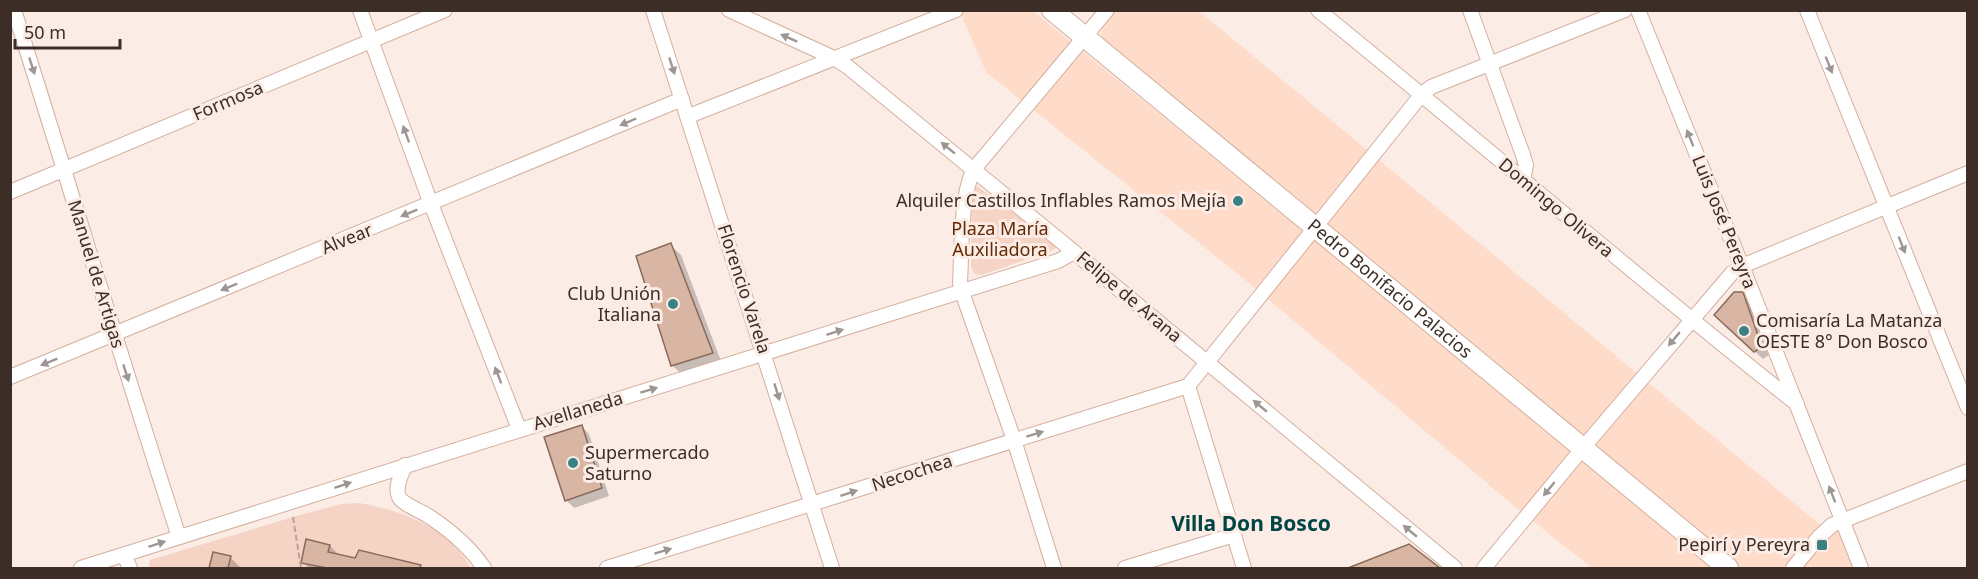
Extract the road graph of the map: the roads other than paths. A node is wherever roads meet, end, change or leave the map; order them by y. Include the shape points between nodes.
1 (14, 10) edge
2 (360, 10) edge
3 (445, 10) edge
4 (653, 10) edge
5 (729, 10) edge
6 (956, 10) edge
7 (1052, 10) edge
8 (1107, 10) edge
9 (1318, 10) edge
10 (1470, 10) edge
11 (1625, 10) edge
12 (1638, 10) edge
13 (1807, 10) edge
14 (1084, 38) junction
15 (372, 40) junction
16 (834, 58) junction
17 (1491, 63) junction
18 (1422, 94) junction
19 (682, 99) junction
20 (689, 116) junction
21 (64, 169) junction
22 (974, 169) junction
23 (1968, 173) edge
24 (1523, 181) junction
25 (10, 192) edge
26 (431, 204) junction
27 (1887, 206) junction
28 (1315, 229) junction
29 (1074, 252) junction
30 (1742, 266) junction
31 (962, 292) junction
32 (1690, 320) junction
33 (113, 335) junction
34 (765, 354) junction
35 (1206, 362) junction
36 (10, 377) edge
37 (1188, 386) junction
38 (1797, 404) junction
39 (1968, 408) edge
40 (519, 429) junction
41 (1014, 440) junction
42 (1582, 449) junction
43 (405, 465) junction
44 (1968, 471) edge
45 (812, 505) junction
46 (1843, 520) junction
47 (1234, 535) junction
48 (178, 537) junction
49 (124, 555) junction
50 (81, 568) edge
51 (130, 568) edge
52 (484, 568) edge
53 (607, 568) edge
54 (832, 568) edge
55 (1054, 568) edge
56 (1125, 568) edge
57 (1244, 568) edge
58 (1455, 568) edge
59 (1484, 568) edge
60 (1728, 568) edge
61 (1793, 568) edge
62 (1861, 568) edge

1 -> 21 street, Manuel de Artigas
2 - 15 street
3 - 15 street, Formosa
4 -> 19 street, Florencio Varela
16 -> 5 street, Felipe de Arana
6 - 16 street
7 - 14 street, Pedro Bonifacio Palacios
8 - 14 street
9 - 18 street, Domingo Olivera
10 - 17 street
11 - 17 street
30 -> 12 street, Luis José Pereyra
13 -> 27 street
14 - 22 street
14 - 28 street, Pedro Bonifacio Palacios
15 - 21 street, Formosa
26 -> 15 street
16 - 20 street
22 -> 16 street, Felipe de Arana
17 - 18 street
17 - 24 street via 1526,165
18 - 24 street, Domingo Olivera
18 - 28 street
19 - 20 street, Florencio Varela
19 -> 26 street, Alvear
20 - 34 street, Florencio Varela
21 - 25 street, Formosa
21 - 33 street, Manuel de Artigas
22 - 29 street, Felipe de Arana
22 - 31 street via 966,193
23 - 27 street
24 - 32 street, Domingo Olivera
26 -> 33 street, Alvear
40 -> 26 street
27 - 30 street
27 -> 39 street
28 - 35 street
28 - 42 street, Pedro Bonifacio Palacios
29 - 31 street, Avellaneda via 1058,261
29 - 35 street, Felipe de Arana
30 - 32 street
30 - 38 street, Luis José Pereyra
34 -> 31 street, Avellaneda
31 - 41 street
32 - 38 street, Domingo Olivera
32 -> 42 street
33 -> 36 street, Alvear
33 -> 48 street, Manuel de Artigas
40 -> 34 street, Avellaneda
34 -> 45 street, Florencio Varela
35 - 37 street
58 -> 35 street, Felipe de Arana
41 -> 37 street, Necochea
37 - 47 street
46 -> 38 street, Luis José Pereyra
40 - 43 street, Avellaneda
45 -> 41 street, Necochea
41 - 55 street
42 -> 59 street
42 - 60 street, Pedro Bonifacio Palacios
48 -> 43 street, Avellaneda
43 - 52 street via 398,485 401,500 461,541
44 - 46 street
53 -> 45 street, Necochea
45 - 54 street, Florencio Varela
46 - 61 street via 1824,531
46 - 62 street, Luis José Pereyra
47 - 56 street
47 - 57 street
49 -> 48 street, Avellaneda
49 - 50 street, Avellaneda
49 - 51 street

